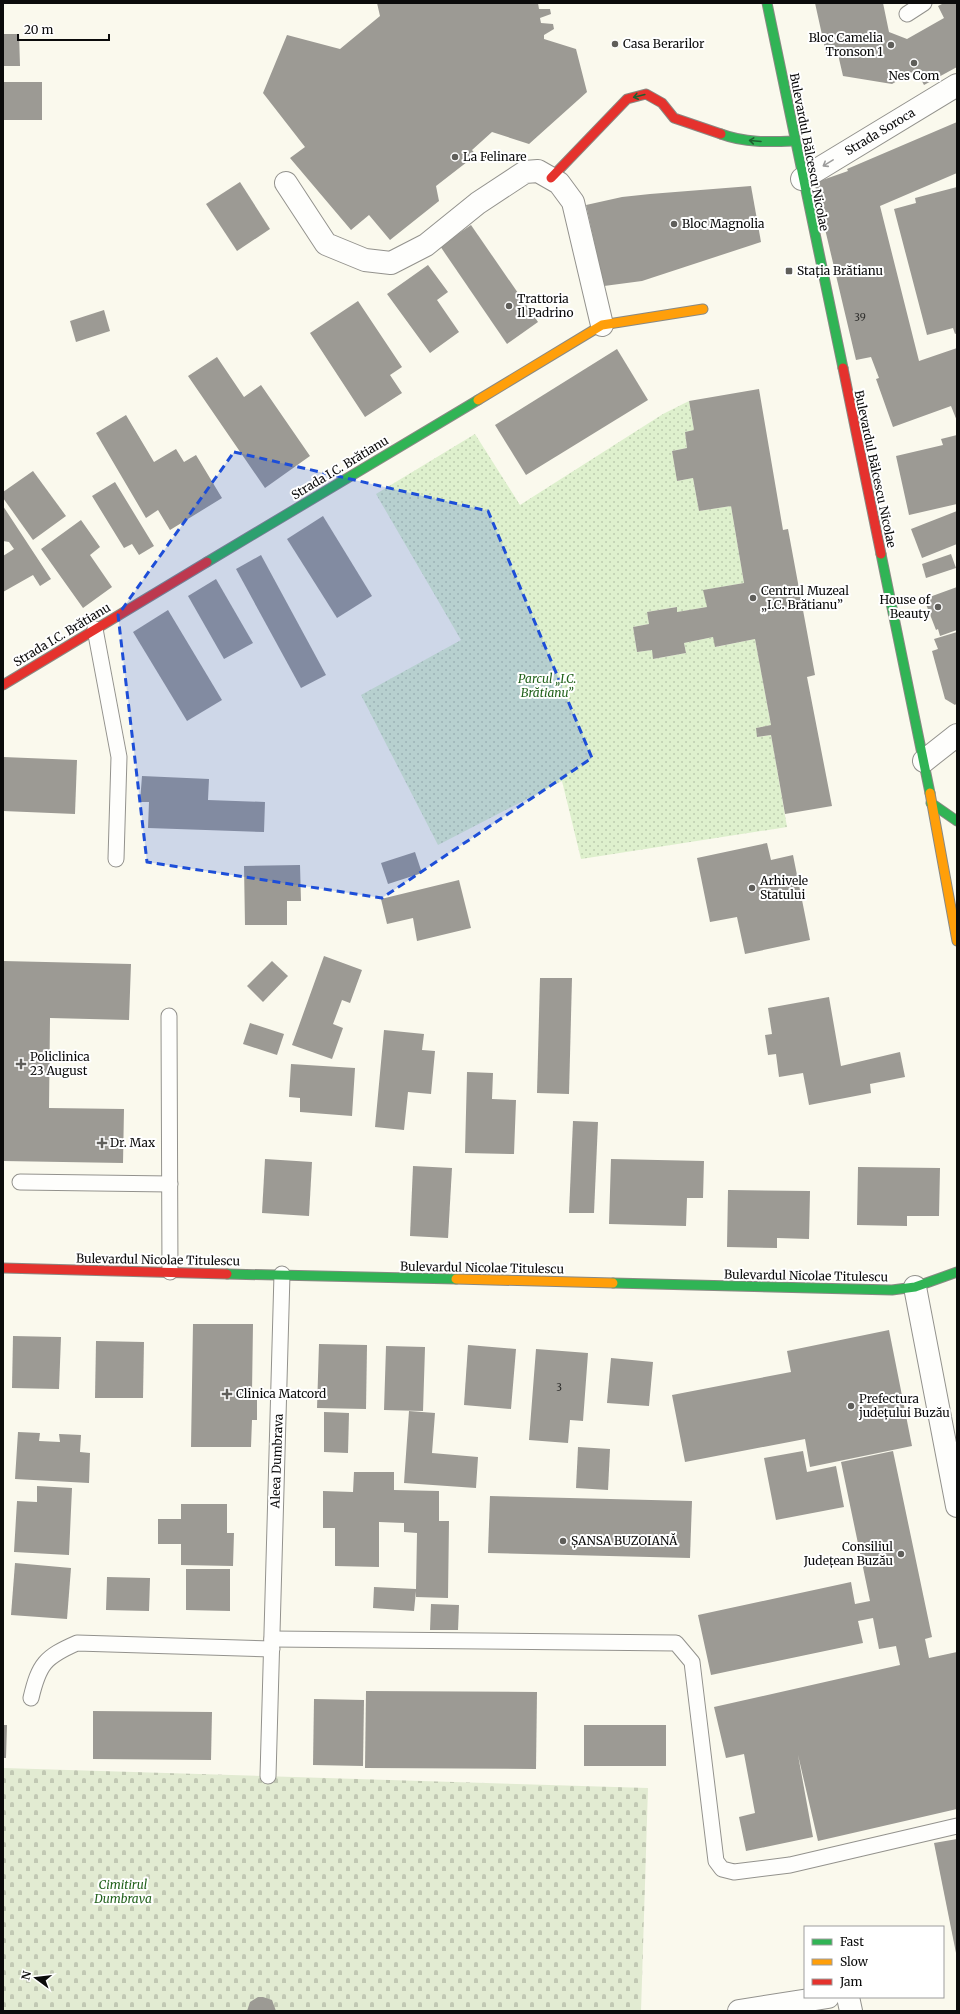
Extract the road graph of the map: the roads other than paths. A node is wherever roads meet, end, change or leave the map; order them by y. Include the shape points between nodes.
1 (767, 3) edge
2 (924, 3) edge
3 (907, 14) dead end
4 (957, 85) edge
5 (794, 141) junction
6 (551, 178) junction
7 (802, 179) junction
8 (286, 183) dead end
9 (703, 309) dead end
10 (602, 325) junction
11 (95, 629) junction
12 (3, 685) edge
13 (957, 734) edge
14 (924, 761) junction
15 (931, 802) junction
16 (957, 821) edge
17 (116, 859) dead end
18 (957, 941) edge
19 (169, 1016) dead end
20 (20, 1182) dead end
21 (170, 1184) junction
22 (3, 1268) edge
23 (170, 1272) junction
24 (957, 1272) edge
25 (282, 1274) junction
26 (916, 1287) junction
27 (957, 1506) edge
28 (272, 1644) junction
29 (31, 1698) dead end
30 (268, 1776) dead end
31 (957, 1826) edge
32 (822, 1998) edge
33 (848, 1998) edge
34 (739, 2011) edge
35 (851, 2011) edge

1 - 5 street, Bulevardul Bălcescu Nicolae
2 - 3 lane
4 -> 7 street, Strada Soroca
5 -> 6 street via 738,140 674,118 662,103 646,94 627,99
5 - 7 street, Bulevardul Bălcescu Nicolae
6 - 8 street via 538,171 525,172 478,203 426,245 391,263 365,260 326,244
6 - 10 street via 559,183 573,202
7 - 14 street, Bulevardul Bălcescu Nicolae
9 - 10 street, Strada I.C. Brătianu
10 - 11 street, Strada I.C. Brătianu
11 - 12 street, Strada I.C. Brătianu
11 - 17 lane via 119,757
13 - 14 street
14 - 15 street, Bulevardul Bălcescu Nicolae
15 - 16 street
15 - 18 street, Bulevardul Bălcescu Nicolae
19 - 21 lane
20 - 21 lane
21 - 23 lane
22 - 23 street, Bulevardul Nicolae Titulescu
23 - 25 street, Bulevardul Nicolae Titulescu
24 - 26 street, Bulevardul Nicolae Titulescu
25 - 26 street, Bulevardul Nicolae Titulescu via 892,1290
25 - 28 lane, Aleea Dumbrava
26 - 27 street
28 - 29 lane via 77,1643 45,1661 36,1678
28 - 30 lane, Aleea Dumbrava
28 - 31 lane via 676,1643 692,1662 716,1861 722,1869 734,1872 790,1865
32 - 34 street
33 - 35 street

